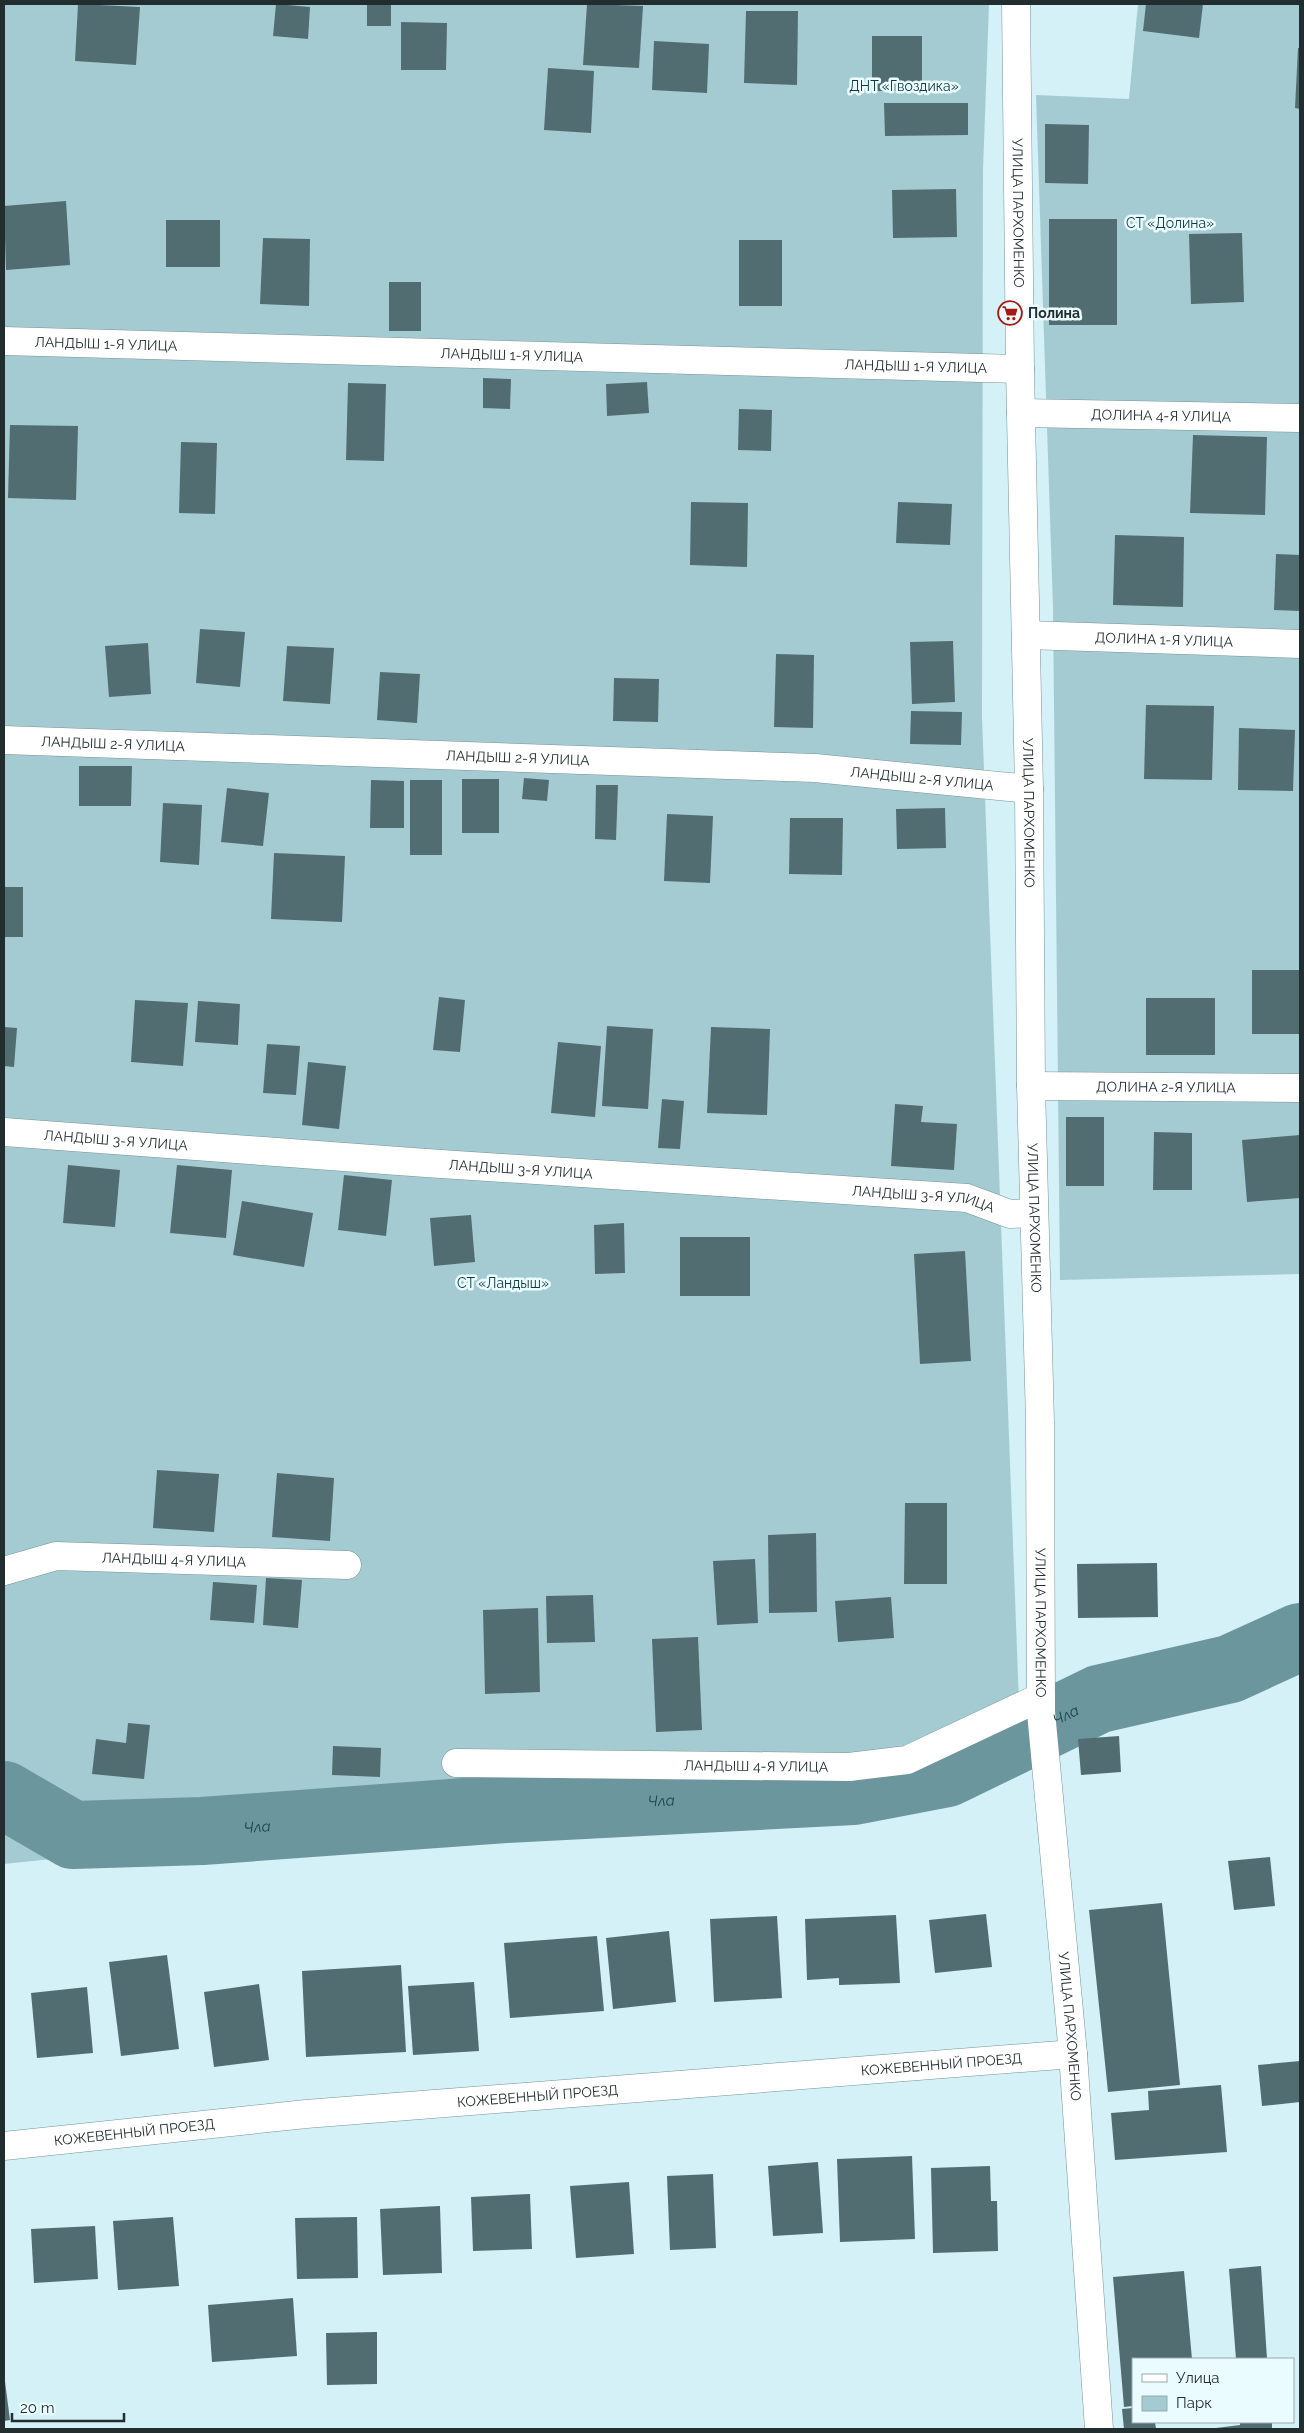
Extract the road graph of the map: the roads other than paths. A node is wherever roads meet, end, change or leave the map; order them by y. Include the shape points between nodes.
1 (1016, 4) edge
2 (4, 342) edge
3 (1020, 369) junction
4 (1021, 413) junction
5 (1300, 418) edge
6 (1026, 635) junction
7 (1300, 644) edge
8 (4, 740) edge
9 (1029, 789) junction
10 (1031, 1086) junction
11 (1300, 1088) edge
12 (4, 1132) edge
13 (1034, 1213) junction
14 (347, 1565) dead end
15 (4, 1571) edge
16 (1041, 1704) junction
17 (456, 1763) dead end
18 (1073, 2054) junction
19 (4, 2146) edge
20 (1099, 2429) edge

1 - 3 street, УЛИЦА ПАРХОМЕНКО
2 - 3 street, ЛАНДЫШ 1-Я УЛИЦА
3 - 4 street, УЛИЦА ПАРХОМЕНКО
4 - 5 street, ДОЛИНА 4-Я УЛИЦА
4 - 6 street, УЛИЦА ПАРХОМЕНКО
6 - 7 street, ДОЛИНА 1-Я УЛИЦА
6 - 9 street, УЛИЦА ПАРХОМЕНКО
8 - 9 street, ЛАНДЫШ 2-Я УЛИЦА via 815,768
9 - 10 street, УЛИЦА ПАРХОМЕНКО
10 - 11 street, ДОЛИНА 2-Я УЛИЦА
10 - 13 street, УЛИЦА ПАРХОМЕНКО
12 - 13 street, ЛАНДЫШ 3-Я УЛИЦА via 967,1198 1010,1214
13 - 16 street, УЛИЦА ПАРХОМЕНКО via 1040,1422
14 - 15 street, ЛАНДЫШ 4-Я УЛИЦА via 56,1556
16 - 17 street, ЛАНДЫШ 4-Я УЛИЦА via 907,1760 849,1767
16 - 18 street, УЛИЦА ПАРХОМЕНКО
18 - 19 street, КОЖЕВЕННЫЙ ПРОЕЗД via 306,2114
18 - 20 street, УЛИЦА ПАРХОМЕНКО

